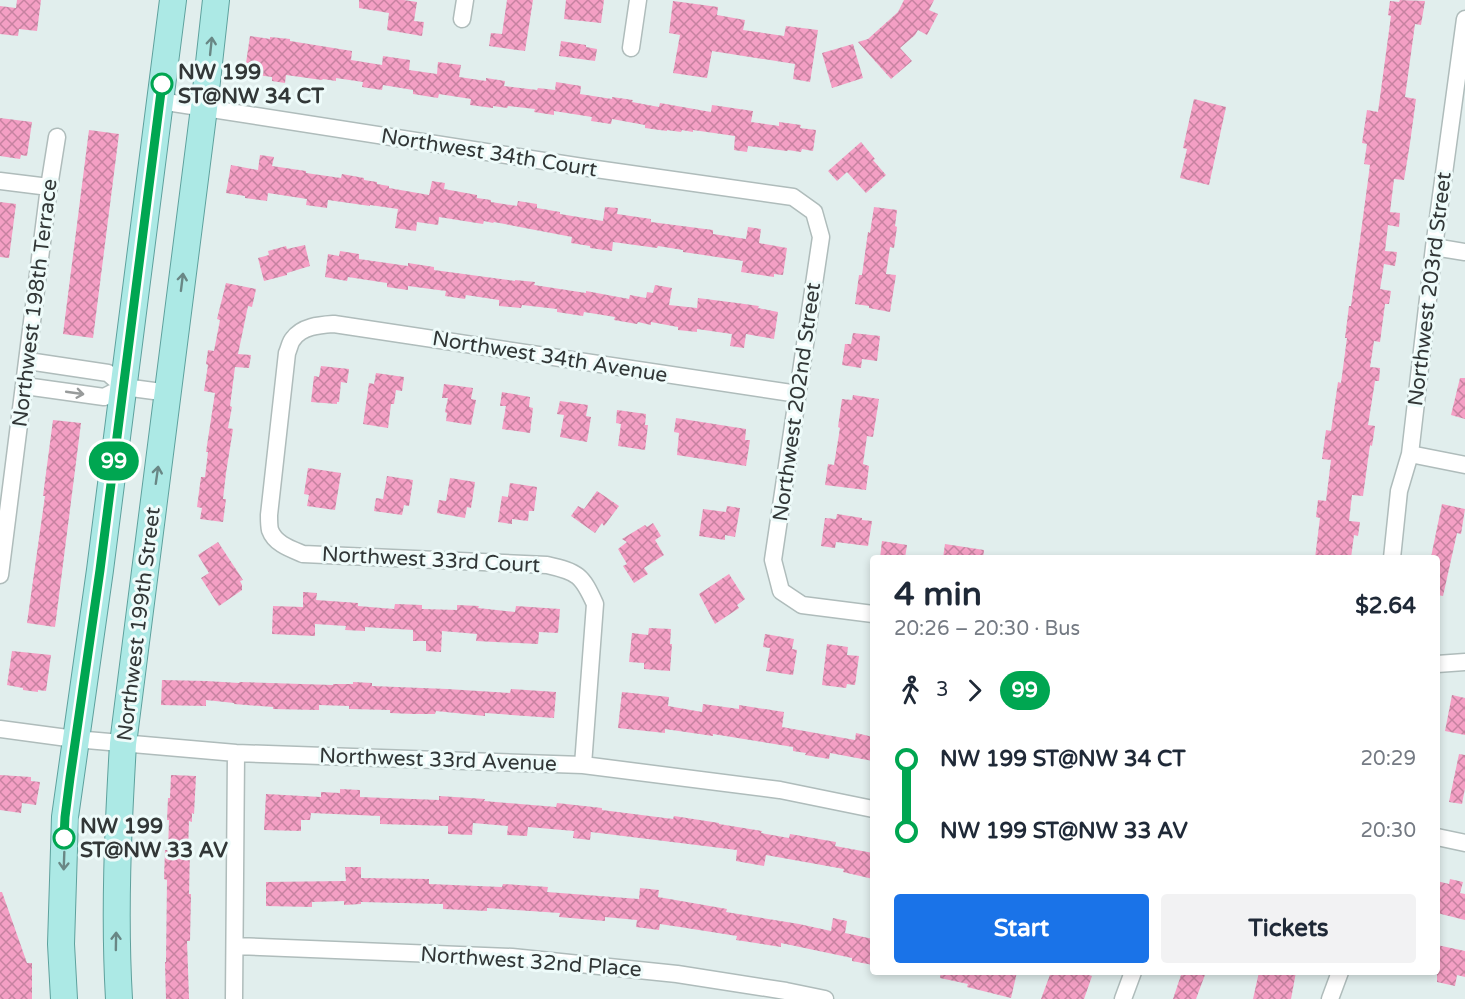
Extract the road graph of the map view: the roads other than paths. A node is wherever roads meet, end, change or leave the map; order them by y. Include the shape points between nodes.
1 (173, 0) edge
2 (216, 0) edge
3 (465, 0) edge
4 (638, 0) edge
5 (462, 19) dead end
6 (1465, 19) edge
7 (631, 48) dead end
8 (1463, 51) edge
9 (160, 101) junction
10 (204, 108) junction
11 (57, 137) dead end
12 (0, 181) edge
13 (49, 187) junction
14 (814, 212) joint
15 (1434, 247) junction
16 (1465, 252) edge
17 (28, 361) junction
18 (25, 386) junction
19 (124, 387) junction
20 (169, 393) junction
21 (798, 394) junction
22 (1410, 454) junction
23 (1465, 465) edge
24 (277, 539) joint
25 (1392, 555) edge
26 (1, 565) edge
27 (870, 614) edge
28 (1465, 662) edge
29 (1440, 664) edge
30 (0, 729) edge
31 (75, 739) junction
32 (123, 744) junction
33 (236, 753) junction
34 (583, 765) junction
35 (870, 808) edge
36 (1440, 838) edge
37 (1465, 843) edge
38 (235, 946) junction
39 (1132, 975) edge
40 (1339, 975) edge
41 (1334, 998) edge
42 (64, 999) edge
43 (119, 999) edge
44 (234, 999) edge
45 (825, 999) edge
46 (1123, 999) edge

1 - 9 main road
10 -> 2 main road, Northwest 199th Street
3 - 5 street
4 - 7 street
6 - 8 street, Northwest 203rd Street
8 - 15 street, Northwest 203rd Street
9 - 10 street, Northwest 34th Court
9 - 19 main road
10 - 14 street, Northwest 34th Court via 793,197
20 -> 10 main road, Northwest 199th Street
11 - 13 street, Northwest 198th Terrace
12 - 13 street
13 - 17 street, Northwest 198th Terrace
14 - 21 street, Northwest 202nd Street via 821,237
15 - 16 street
15 - 22 street, Northwest 203rd Street
17 - 18 street, Northwest 198th Terrace
17 - 19 street via 108,373
18 -> 19 street via 104,397
18 - 26 street, Northwest 198th Terrace
19 - 20 street
19 - 31 main road
32 -> 20 main road, Northwest 199th Street
21 - 24 street, Northwest 34th Avenue via 334,324 317,325 293,338 287,353 269,515 270,531
21 - 27 street, Northwest 202nd Street via 773,560 781,591 802,605
22 - 23 street
22 - 25 street, Northwest 203rd Street via 1399,491
24 - 34 street, Northwest 33rd Court via 303,554 547,565 570,570 585,582 595,604
28 - 29 street
30 - 31 street, Northwest 33rd Avenue
31 - 32 street, Northwest 33rd Avenue
31 -> 42 main road via 65,817 61,944
32 - 33 street, Northwest 33rd Avenue
43 -> 32 main road, Northwest 199th Street via 116,938
33 - 34 street, Northwest 33rd Avenue
33 - 38 street
34 - 35 street, Northwest 33rd Avenue via 780,790
36 - 37 street
38 - 44 street
38 - 45 street, Northwest 32nd Place via 513,957 677,974
39 - 46 street
40 - 41 street

